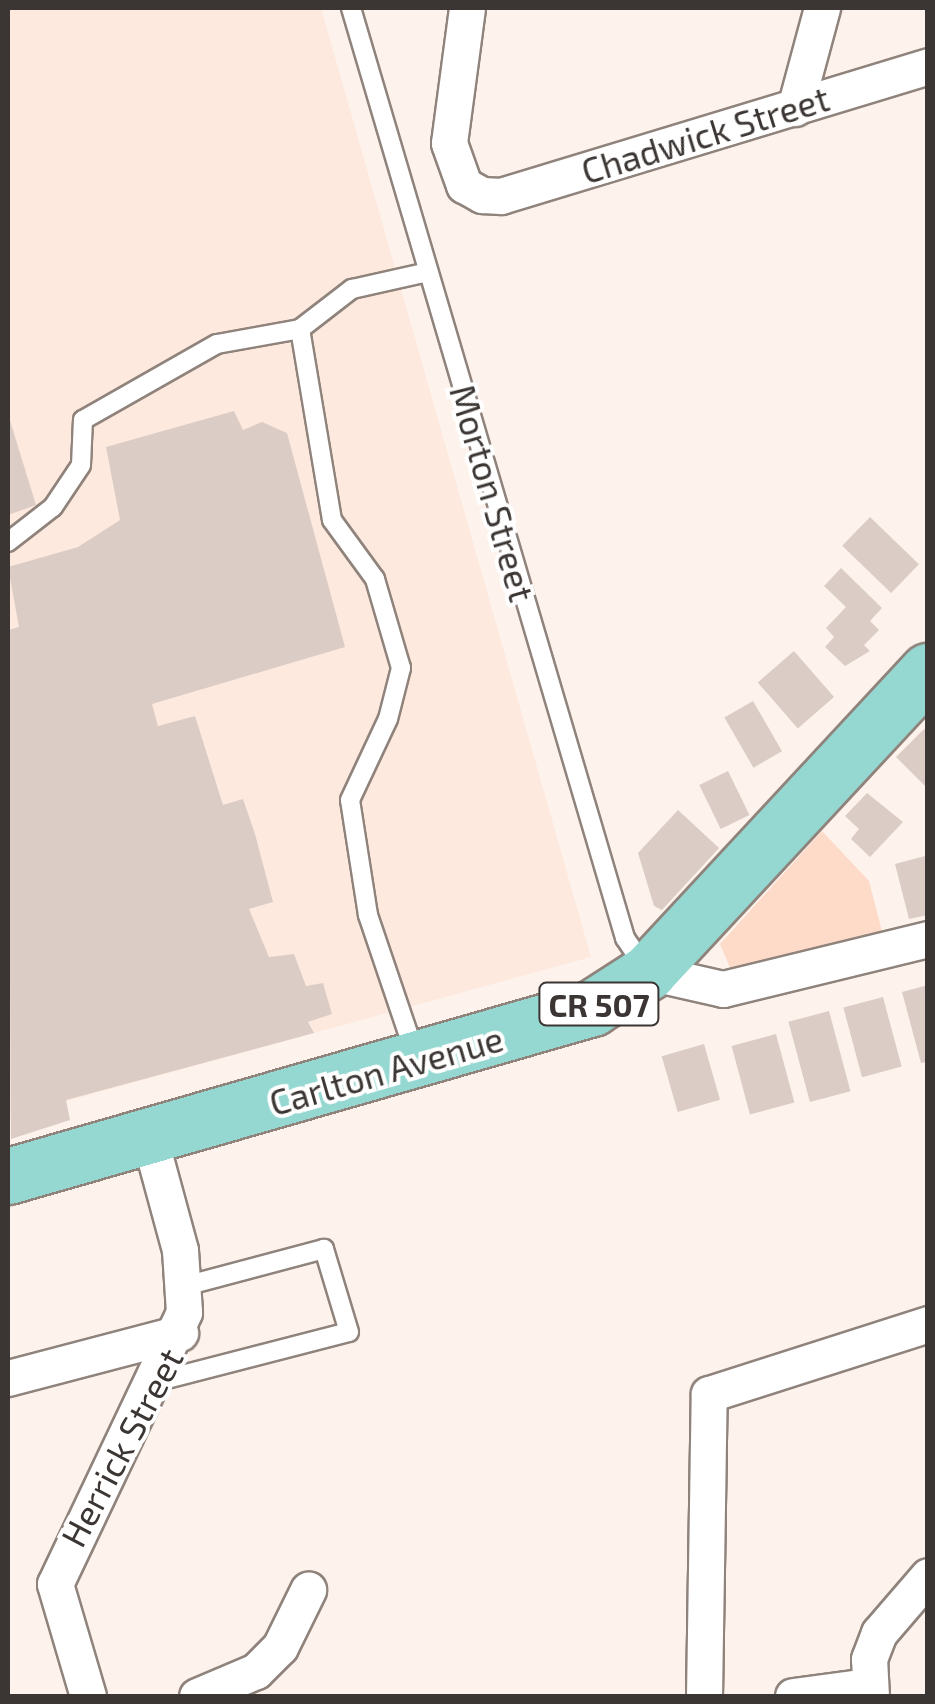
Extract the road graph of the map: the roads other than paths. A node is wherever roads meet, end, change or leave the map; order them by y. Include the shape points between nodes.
1 (351, 8) edge
2 (466, 8) edge
3 (822, 8) edge
4 (928, 66) edge
5 (795, 108) junction
6 (428, 272) junction
7 (300, 329) junction
8 (8, 542) edge
9 (928, 671) edge
10 (928, 939) edge
11 (648, 972) junction
12 (418, 1061) junction
13 (149, 1136) junction
14 (8, 1176) edge
15 (185, 1286) junction
16 (928, 1324) edge
17 (180, 1332) junction
18 (8, 1378) edge
19 (155, 1382) junction
20 (928, 1576) edge
21 (308, 1590) dead end
22 (870, 1691) edge
23 (88, 1696) edge
24 (197, 1696) edge
25 (704, 1696) edge
26 (794, 1696) edge

1 - 6 lane, Morton Street
2 - 5 street, Chadwick Street via 449,143 464,185 482,195 502,196
3 - 5 street
4 - 5 street, Chadwick Street
6 - 7 lane via 352,289
6 - 11 lane, Morton Street via 625,938
7 - 8 lane via 216,344 83,420 81,465 53,507
7 - 12 lane via 332,520 374,579 401,668 388,718 350,800 368,915
9 - 11 main road, Carlton Avenue / CR 507
10 - 11 street via 722,989
11 - 12 main road, Carlton Avenue / CR 507 via 592,1008
12 - 13 main road, Carlton Avenue / CR 507
13 - 14 main road, Carlton Avenue / CR 507
13 - 15 street, Herrick Street
15 - 17 street, Herrick Street
15 - 19 lane via 324,1249 349,1332
16 - 25 street via 708,1394
17 - 18 street
17 - 19 street, Herrick Street
19 - 23 street, Herrick Street via 56,1584
20 - 22 street via 879,1633
21 - 24 street via 268,1659 228,1687
22 - 26 street

